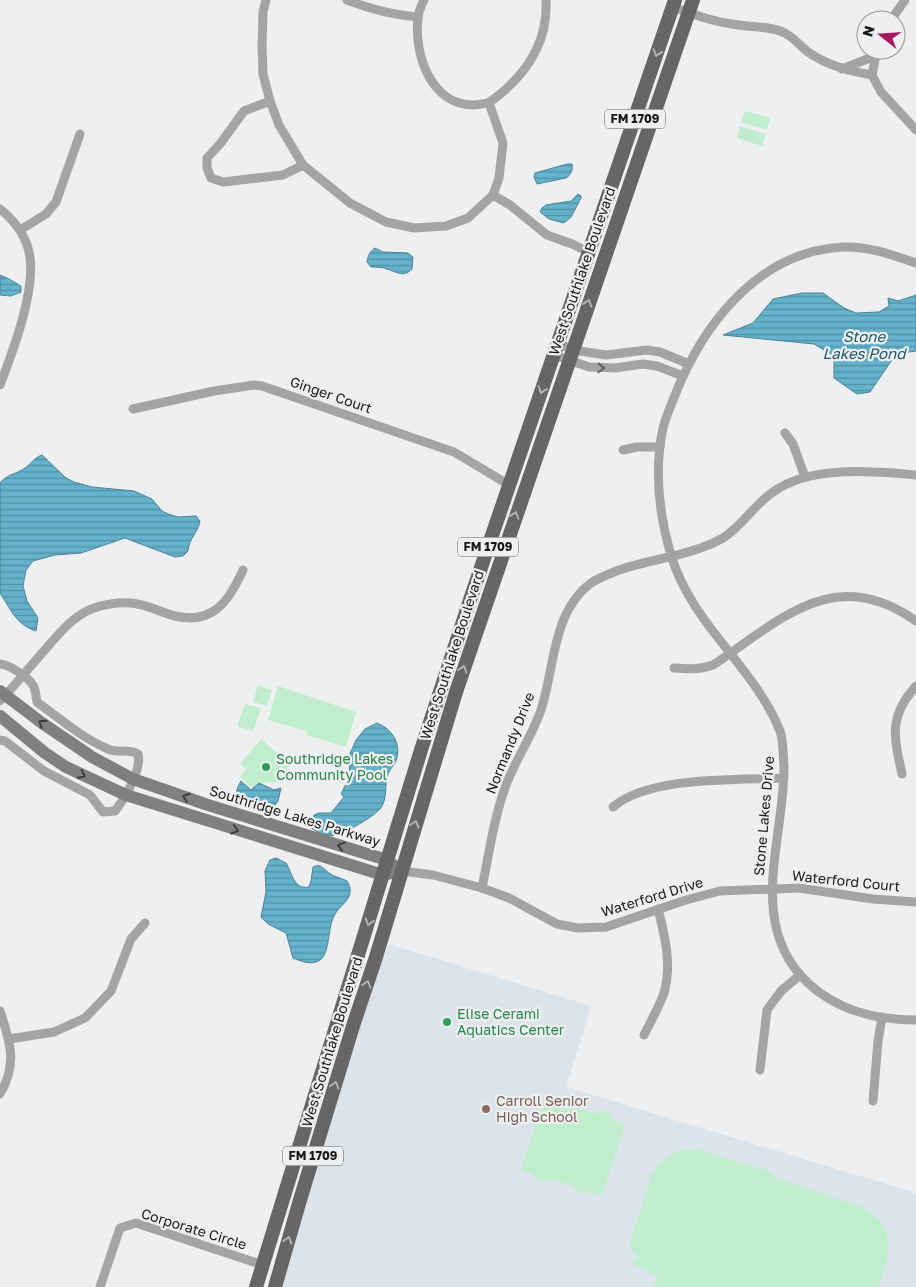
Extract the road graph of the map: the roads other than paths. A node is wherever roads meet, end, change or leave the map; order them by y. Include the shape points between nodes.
1 (266, 0) edge
2 (348, 0) edge
3 (424, 0) edge
4 (546, 0) edge
5 (674, 4) edge
6 (690, 6) edge
7 (418, 17) junction
8 (861, 60) edge
9 (875, 60) edge
10 (842, 69) junction
11 (872, 75) junction
12 (270, 101) junction
13 (489, 103) junction
14 (916, 130) edge
15 (80, 134) dead end
16 (303, 165) junction
17 (493, 195) junction
18 (0, 209) edge
19 (20, 230) junction
20 (589, 252) junction
21 (916, 263) edge
22 (556, 350) junction
23 (570, 355) junction
24 (689, 364) junction
25 (683, 376) junction
26 (0, 384) edge
27 (133, 410) dead end
28 (785, 433) dead end
29 (660, 447) junction
30 (623, 450) dead end
31 (916, 475) edge
32 (805, 477) junction
33 (508, 485) junction
34 (671, 557) junction
35 (242, 570) dead end
36 (916, 621) edge
37 (730, 654) junction
38 (0, 664) edge
39 (674, 668) dead end
40 (23, 675) junction
41 (916, 686) edge
42 (2, 696) edge
43 (0, 716) edge
44 (0, 740) edge
45 (902, 774) dead end
46 (133, 778) junction
47 (784, 778) junction
48 (126, 795) junction
49 (613, 807) dead end
50 (387, 860) junction
51 (401, 871) junction
52 (383, 875) junction
53 (482, 888) junction
54 (772, 888) junction
55 (916, 902) edge
56 (658, 909) junction
57 (145, 923) dead end
58 (800, 975) junction
59 (0, 1011) edge
60 (882, 1017) junction
61 (916, 1020) edge
62 (644, 1035) dead end
63 (9, 1039) junction
64 (760, 1070) dead end
65 (0, 1094) edge
66 (873, 1101) dead end
67 (263, 1265) junction
68 (100, 1287) edge
69 (256, 1287) edge
70 (275, 1287) edge

1 - 12 street via 263,12 263,74
2 - 7 street via 402,16
3 - 7 street
4 - 13 street via 547,16 539,45 521,76
5 - 6 street
5 -> 20 main road, West Southlake Boulevard / FM 1709
6 - 10 street via 731,24 778,30 809,52
23 -> 6 main road, West Southlake Boulevard / FM 1709
7 - 13 street via 422,64 429,80 456,102
8 - 10 street
9 - 11 street
10 - 11 street
11 - 14 street via 881,92
12 - 16 street via 279,125
12 - 16 street via 244,111 207,158 211,178 223,182 284,176
13 - 17 street via 503,144 499,178
15 - 19 street via 56,202 46,214
16 - 17 street via 350,204 386,222 414,228 446,226 468,218
17 - 20 street via 547,235
18 - 19 street
19 - 26 street via 30,256 31,276 25,309
20 - 22 main road, West Southlake Boulevard / FM 1709
21 - 24 street, Stone Lakes Drive via 880,251 844,247 819,250 784,262 759,276 736,296 704,336
22 - 23 street
22 -> 33 main road, West Southlake Boulevard / FM 1709
23 - 24 street via 654,351
23 -> 25 street via 589,367 644,364
51 -> 23 main road, West Southlake Boulevard / FM 1709 via 456,692
24 - 25 street, Stone Lakes Drive
25 - 29 street, Stone Lakes Drive via 663,427
27 - 33 street, Ginger Court via 214,391 262,386 454,452
28 - 32 street via 793,444
29 - 30 street
29 - 34 street, Stone Lakes Drive via 660,504
31 - 32 street, Normandy Drive via 839,472
32 - 34 street, Normandy Drive via 771,492 724,537 694,551
33 - 50 main road, West Southlake Boulevard / FM 1709
34 - 37 street, Stone Lakes Drive via 691,603
34 - 53 street, Normandy Drive via 636,564 592,582 567,612 541,710 505,788
35 - 40 street via 222,605 200,617 176,616 130,603 112,603 88,611 62,630
36 - 37 street via 898,608 871,599 847,596 822,599 792,611
37 - 39 street via 706,668
37 - 47 street, Stone Lakes Drive via 768,705 781,734
38 - 40 street
40 - 42 street
40 - 46 street via 36,689 37,702 59,719 110,750 132,750 138,754
41 - 45 street via 897,718 894,739
46 -> 42 street, Southridge Lakes Parkway via 80,748
43 -> 48 street via 66,767
44 - 48 street via 5,740 44,771 90,795 103,812 115,811
46 - 48 street
50 -> 46 street, Southridge Lakes Parkway via 208,805
47 - 49 street via 670,785 630,795
47 - 54 street, Stone Lakes Drive
48 -> 52 street
50 - 51 street, Southridge Lakes Parkway
50 - 52 main road, West Southlake Boulevard / FM 1709
51 - 52 street
51 - 53 street, Waterford Drive
70 -> 51 main road, West Southlake Boulevard / FM 1709
52 -> 67 main road, West Southlake Boulevard / FM 1709
53 - 56 street, Waterford Drive via 509,898 556,924 578,928 606,927
54 - 55 street, Waterford Court via 799,888
54 - 56 street, Waterford Drive via 720,891
54 - 58 street, Stone Lakes Drive via 776,930 787,956
56 - 62 street via 665,933 667,981
57 - 63 street via 131,939 111,991 85,1018 54,1032
58 - 60 street, Stone Lakes Drive via 815,990 840,1006
58 - 64 street via 781,991 767,1010
59 - 63 street
60 - 61 street, Stone Lakes Drive
60 - 66 street
63 - 65 street via 12,1059
67 - 68 street, Corporate Circle via 136,1223 120,1228
67 - 69 main road, West Southlake Boulevard / FM 1709

